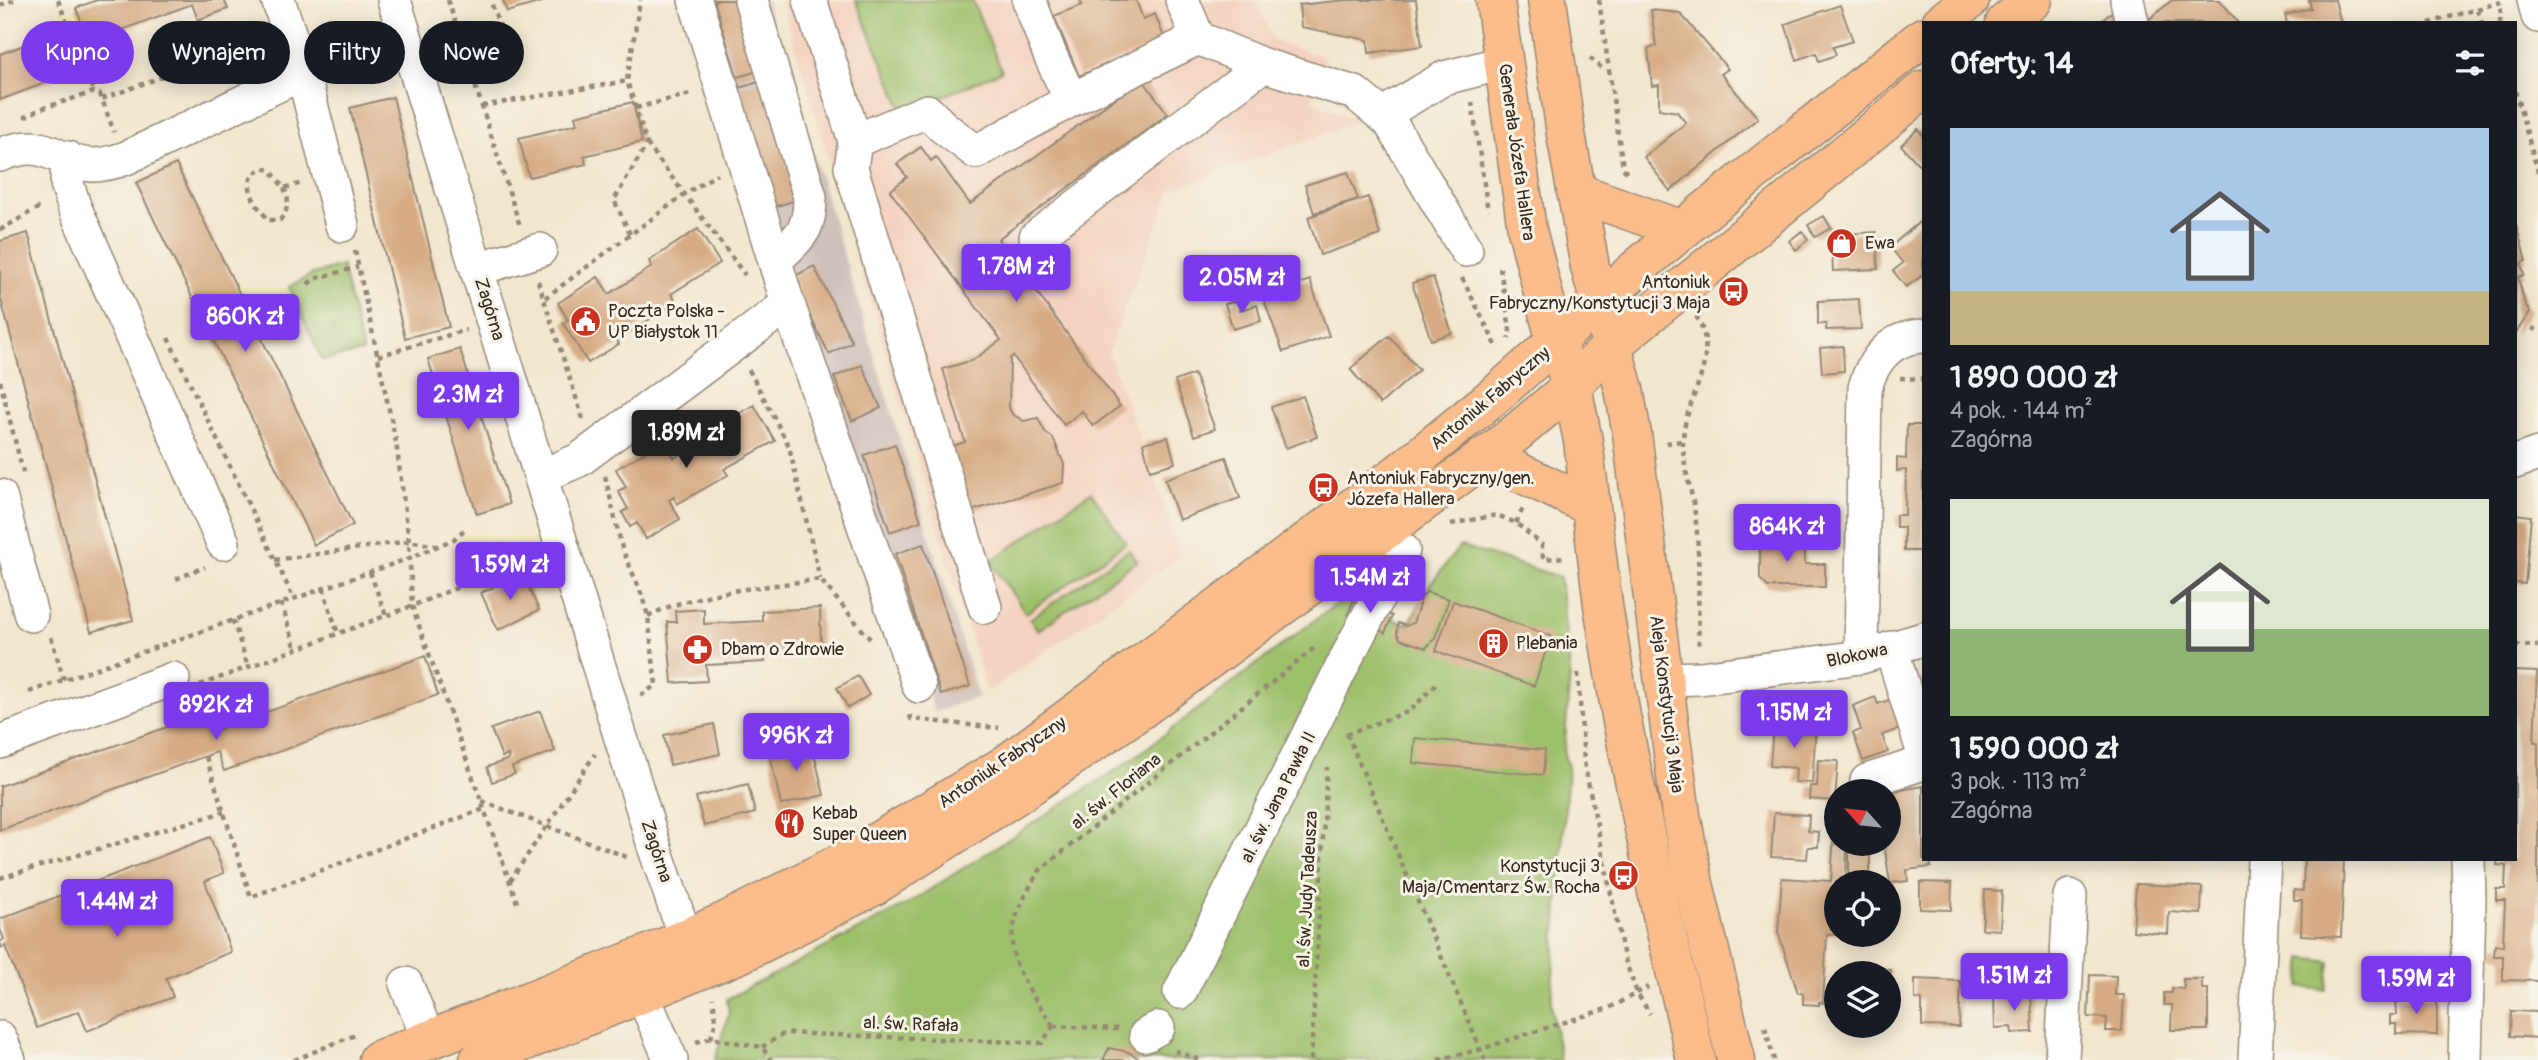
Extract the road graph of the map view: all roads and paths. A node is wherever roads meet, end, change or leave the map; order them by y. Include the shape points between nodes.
1 (14, 0) edge
2 (58, 0) edge
3 (448, 0) edge
4 (491, 0) edge
5 (640, 0) edge
6 (695, 0) edge
7 (751, 0) edge
8 (810, 0) edge
9 (1029, 0) edge
10 (1182, 0) edge
11 (1495, 0) edge
12 (1547, 0) edge
13 (1970, 0) edge
14 (2033, 0) edge
15 (2127, 0) edge
16 (2534, 0) edge
17 (2501, 1) edge
18 (0, 5) edge
19 (2477, 10) junction
20 (283, 15) edge
21 (398, 15) edge
22 (2538, 16) edge
23 (498, 21) edge
24 (1944, 21) edge
25 (2007, 21) edge
26 (2132, 21) edge
27 (2436, 21) edge
28 (2481, 21) edge
29 (2500, 21) edge
30 (1198, 38) junction
31 (1922, 38) edge
32 (1263, 65) junction
33 (1485, 67) junction
34 (303, 73) junction
35 (627, 81) junction
36 (1922, 91) edge
37 (94, 92) junction
38 (690, 94) dead end
39 (2517, 98) edge
40 (102, 99) junction
41 (1072, 100) junction
42 (482, 106) junction
43 (636, 108) junction
44 (1382, 115) junction
45 (21, 118) dead end
46 (1566, 134) junction
47 (1513, 140) junction
48 (855, 141) junction
49 (647, 144) junction
50 (0, 155) edge
51 (68, 158) junction
52 (126, 158) junction
53 (2538, 172) edge
54 (718, 173) dead end
55 (331, 177) junction
56 (284, 188) junction
57 (1576, 192) junction
58 (685, 194) junction
59 (1490, 220) dead end
60 (1695, 220) junction
61 (630, 234) junction
62 (348, 236) joint
63 (1036, 237) dead end
64 (1734, 244) junction
65 (534, 252) junction
66 (1462, 260) joint
67 (359, 267) junction
68 (477, 269) junction
69 (762, 271) junction
70 (308, 284) dead end
71 (545, 298) junction
72 (1600, 301) junction
73 (788, 304) junction
74 (491, 313) junction
75 (2532, 328) dead end
76 (165, 331) dead end
77 (2538, 331) edge
78 (1922, 337) edge
79 (1556, 343) junction
80 (1612, 345) junction
81 (1499, 351) dead end
82 (378, 356) junction
83 (746, 365) dead end
84 (1572, 386) junction
85 (1684, 433) dead end
86 (595, 448) junction
87 (2538, 454) edge
88 (1485, 456) junction
89 (2517, 460) edge
90 (1399, 473) junction
91 (542, 476) junction
92 (0, 496) edge
93 (1421, 504) junction
94 (1590, 506) junction
95 (1516, 523) dead end
96 (465, 529) dead end
97 (409, 541) junction
98 (223, 543) dead end
99 (437, 546) junction
100 (1564, 546) dead end
101 (1403, 550) dead end
102 (546, 552) dead end
103 (1565, 556) junction
104 (410, 558) junction
105 (275, 560) junction
106 (1567, 569) dead end
107 (370, 572) junction
108 (820, 579) junction
109 (323, 588) junction
110 (294, 599) junction
111 (281, 603) junction
112 (412, 606) junction
113 (985, 607) dead end
114 (31, 615) dead end
115 (386, 616) junction
116 (648, 616) junction
117 (233, 620) junction
118 (338, 634) junction
119 (1922, 639) edge
120 (2517, 645) edge
121 (2538, 646) edge
122 (876, 647) dead end
123 (296, 649) junction
124 (1876, 652) junction
125 (1349, 653) junction
126 (248, 667) junction
127 (1578, 671) dead end
128 (1683, 679) junction
129 (173, 680) joint
130 (1437, 683) dead end
131 (919, 686) dead end
132 (29, 692) dead end
133 (614, 711) junction
134 (1348, 734) junction
135 (1319, 736) junction
136 (0, 742) edge
137 (600, 745) dead end
138 (1922, 749) edge
139 (205, 757) dead end
140 (1922, 763) edge
141 (1873, 779) edge
142 (481, 801) junction
143 (484, 809) junction
144 (224, 812) junction
145 (546, 826) junction
146 (635, 860) dead end
147 (2264, 861) edge
148 (2468, 861) edge
149 (0, 878) edge
150 (510, 881) junction
151 (2070, 896) dead end
152 (518, 905) dead end
153 (686, 939) junction
154 (406, 984) dead end
155 (1180, 992) dead end
156 (642, 993) junction
157 (712, 993) dead end
158 (1637, 993) junction
159 (1655, 1022) dead end
160 (1764, 1023) dead end
161 (1054, 1026) joint
162 (0, 1038) edge
163 (429, 1040) junction
164 (762, 1047) junction
165 (1481, 1049) junction
166 (9, 1060) edge
167 (378, 1060) edge
168 (479, 1060) edge
169 (671, 1060) edge
170 (771, 1060) edge
171 (1311, 1060) edge
172 (1438, 1060) edge
173 (1485, 1060) edge
174 (1696, 1060) edge
175 (1736, 1060) edge
176 (1774, 1060) edge
177 (2062, 1060) edge
178 (2255, 1060) edge
179 (2465, 1060) edge

1 - 18 path
2 - 37 path
3 - 42 path
4 - 23 path
5 - 35 path
6 - 69 street
7 - 69 street via 810,197 810,219 801,234
8 - 48 street
9 - 41 street
10 - 30 street
11 - 33 main road, Generała Józefa Hallera
12 - 46 main road
13 - 24 main road
14 - 25 main road
15 - 26 street
16 - 22 street
17 - 19 path
17 - 29 path
19 - 27 path
19 - 28 path
20 - 34 street
20 - 40 path
21 - 34 street
21 - 68 street, Zagórna
30 - 32 street
30 - 41 street
31 - 60 main road
32 - 44 street via 1355,93
32 - 63 street
33 - 44 street via 1444,78
33 - 47 main road, Generała Józefa Hallera
33 - 59 path
34 - 52 street
34 - 55 street
35 - 42 path
35 - 43 path
36 - 64 main road
37 - 40 path
37 - 45 path
38 - 43 path
39 - 53 path
40 - 52 path
41 - 48 street via 976,152 927,111
42 - 65 path
43 - 49 path
44 - 66 street via 1390,121
46 - 47 main road
46 - 57 main road
47 - 79 main road, Generała Józefa Hallera via 1532,251
48 - 113 street via 851,168
49 - 58 path
49 - 61 path via 614,200
50 - 51 street via 33,147
51 - 52 street via 92,165
51 - 98 street via 67,183 74,206
54 - 58 path
55 - 56 path
55 - 62 street
56 - 56 path via 264,169 249,183 255,205 269,220 280,220 286,214 289,205
57 - 60 main road
57 - 72 main road
58 - 61 path
58 - 69 path
60 - 64 main road
60 - 72 main road
61 - 71 path
62 - 67 path
64 - 80 main road
65 - 68 street
65 - 71 path
66 - 81 path
67 - 70 path
67 - 82 path
68 - 74 street, Zagórna
69 - 73 street
71 - 86 path
72 - 79 main road, Antoniuk Fabryczny
72 - 80 main road, Aleja Konstytucji 3 Maja
73 - 86 street
73 - 131 street
74 - 82 path via 474,318 476,326
74 - 91 street, Zagórna
75 - 77 path
76 - 105 path
78 - 124 street via 1902,339 1887,349 1876,360 1865,388
79 - 84 main road, Generała Józefa Hallera
79 - 90 main road, Antoniuk Fabryczny
80 - 84 main road, Antoniuk Fabryczny
80 - 128 main road, Aleja Konstytucji 3 Maja
82 - 97 path via 396,442
83 - 108 path via 789,446
84 - 88 main road, Antoniuk Fabryczny
84 - 94 main road
85 - 128 path via 1700,575 1698,618
86 - 91 street
86 - 116 path via 622,548
87 - 89 street
88 - 93 main road, Antoniuk Fabryczny
88 - 94 main road
90 - 93 main road
90 - 153 main road, Antoniuk Fabryczny via 1005,765 852,858
91 - 133 street, Zagórna
92 - 114 street
93 - 156 main road, Antoniuk Fabryczny via 1143,708 874,886 742,953
94 - 174 main road via 1621,716
95 - 103 path via 1542,545 1543,559
96 - 99 path
97 - 99 path
97 - 104 path
97 - 105 path
99 - 104 path
100 - 103 path
101 - 125 street, al. św. Jana Pawła II
102 - 112 path
103 - 106 path
104 - 107 path
104 - 112 path
105 - 110 path
107 - 109 path
107 - 115 path
108 - 116 path via 704,596
108 - 122 path
109 - 110 path
109 - 118 path
110 - 111 path
111 - 117 path
111 - 123 path
112 - 115 path
112 - 142 path
115 - 118 path
116 - 133 path via 656,685
117 - 126 path
117 - 132 path
118 - 123 path
119 - 124 street, Blokowa
120 - 121 path
123 - 126 path
124 - 128 street, Blokowa
124 - 138 street
125 - 135 street, al. św. Jana Pawła II
125 - 161 path, al. św. Floriana via 1324,641 1039,871 1011,933 1013,956 1020,977
126 - 129 path via 175,694
127 - 158 path via 1584,762 1624,957
128 - 175 main road, Aleja Konstytucji 3 Maja via 1681,815
129 - 136 street
130 - 134 path via 1410,711
133 - 153 street, Zagórna
134 - 135 path
134 - 165 path
135 - 155 street, al. św. Jana Pawła II
135 - 171 path, al. św. Judy Tadeusza
137 - 145 path
139 - 144 path
140 - 141 street
142 - 143 path
142 - 145 path
143 - 144 path via 251,897
143 - 150 path
144 - 149 path
145 - 146 path
145 - 150 path
147 - 178 street
148 - 179 street
150 - 152 path
151 - 177 street
153 - 163 main road, Antoniuk Fabryczny
154 - 163 street
156 - 168 main road, Antoniuk Fabryczny
156 - 169 street
157 - 164 path via 716,1021 711,1038
158 - 159 path
158 - 165 path via 1609,1008
160 - 176 path
161 - 164 path, al. św. Rafała via 1042,1043 785,1033
162 - 166 street
163 - 167 main road, Antoniuk Fabryczny
164 - 170 path
165 - 172 path
165 - 173 path

